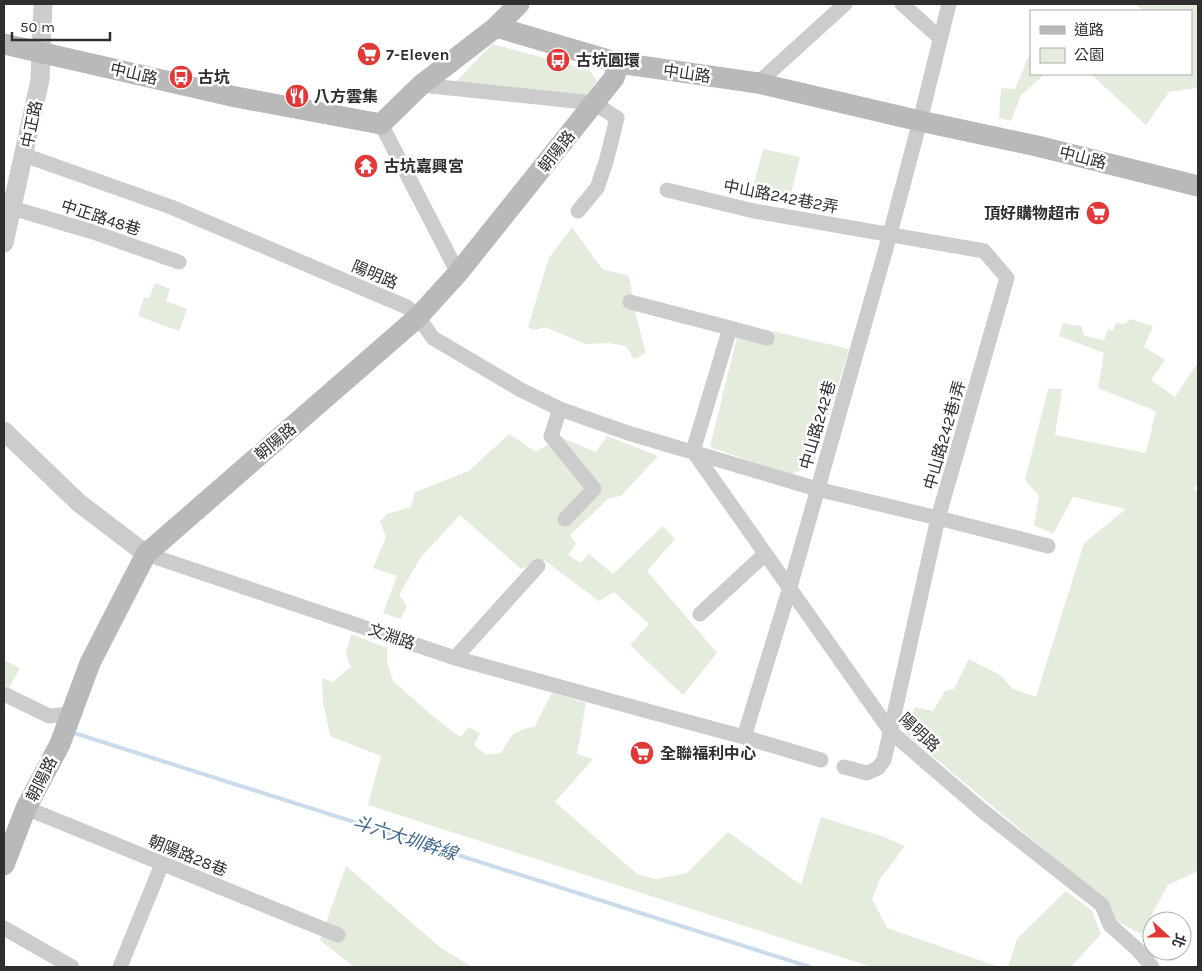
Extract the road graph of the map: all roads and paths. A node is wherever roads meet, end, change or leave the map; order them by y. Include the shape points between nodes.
1 (43, 4) edge
2 (519, 4) edge
3 (845, 4) edge
4 (902, 4) edge
5 (949, 4) edge
6 (496, 27) junction
7 (940, 38) junction
8 (4, 44) edge
9 (40, 52) junction
10 (619, 64) junction
11 (758, 83) junction
12 (421, 85) junction
13 (594, 103) junction
14 (920, 122) junction
15 (381, 124) junction
16 (24, 156) junction
17 (1198, 186) edge
18 (667, 190) dead end
19 (578, 211) dead end
20 (8, 218) edge
21 (890, 234) junction
22 (4, 243) edge
23 (179, 262) dead end
24 (458, 273) junction
25 (630, 302) dead end
26 (418, 317) junction
27 (730, 328) junction
28 (767, 338) dead end
29 (560, 409) junction
30 (4, 431) edge
31 (693, 452) junction
32 (817, 489) junction
33 (938, 518) junction
34 (566, 519) dead end
35 (1048, 546) dead end
36 (146, 554) junction
37 (765, 554) junction
38 (538, 566) dead end
39 (790, 587) junction
40 (700, 614) dead end
41 (456, 658) junction
42 (4, 694) edge
43 (70, 714) junction
44 (891, 732) junction
45 (744, 736) junction
46 (821, 760) dead end
47 (844, 767) dead end
48 (26, 808) junction
49 (4, 864) edge
50 (162, 864) junction
51 (4, 928) edge
52 (338, 935) dead end
53 (72, 967) edge
54 (120, 967) edge
55 (1152, 967) edge

1 - 9 street, 中正路
2 - 6 main road
3 - 11 street
4 - 7 street
5 - 7 street, 中山路242巷
6 - 10 main road, 中山路
6 - 12 main road
7 - 14 street, 中山路242巷
8 - 9 main road, 中山路
9 - 15 main road, 中山路 via 236,97
9 - 16 street, 中正路 via 40,80
10 - 11 main road, 中山路
10 - 13 main road, 朝陽路 via 614,78
11 - 14 main road, 中山路
12 - 13 street
12 - 15 main road
13 - 19 street via 617,118 597,188
13 - 24 main road, 朝陽路
14 - 17 main road, 中山路 via 1037,146
14 - 21 street, 中山路242巷
15 - 24 street
16 - 20 street, 中正路
16 - 26 street, 陽明路 via 171,207 407,307
18 - 21 street, 中山路242巷2弄 via 754,211
20 - 22 street, 中正路
20 - 23 street, 中正路48巷 via 93,232
21 - 32 street, 中山路242巷
21 - 33 street, 中山路242巷1弄 via 984,251 1007,278
24 - 26 main road, 朝陽路
25 - 27 street
26 - 29 street, 陽明路 via 433,338
26 - 36 main road, 朝陽路
27 - 28 street
27 - 31 street
29 - 31 street, 陽明路
29 - 34 street via 552,436 594,489
30 - 36 street, 文淵路 via 78,503
31 - 32 street, 陽明路
31 - 37 street, 陽明路
32 - 33 street, 陽明路
32 - 39 street, 中山路242巷
33 - 35 street, 陽明路
33 - 44 street, 中山路242巷1弄
36 - 41 street, 文淵路
36 - 43 main road, 朝陽路 via 90,663
37 - 39 street, 陽明路
37 - 40 street
38 - 41 street
39 - 44 street, 陽明路
39 - 45 street, 中山路242巷
41 - 45 street, 文淵路
42 - 43 street via 49,716
43 - 48 main road, 朝陽路 via 60,744
44 - 47 street, 中山路242巷1弄 via 884,760 878,768 867,773
44 - 55 street, 陽明路 via 984,812 1102,905 1110,925
45 - 46 street, 文淵路
48 - 49 main road, 朝陽路
48 - 50 street, 朝陽路28巷
50 - 52 street, 朝陽路28巷
50 - 54 street
51 - 53 street

